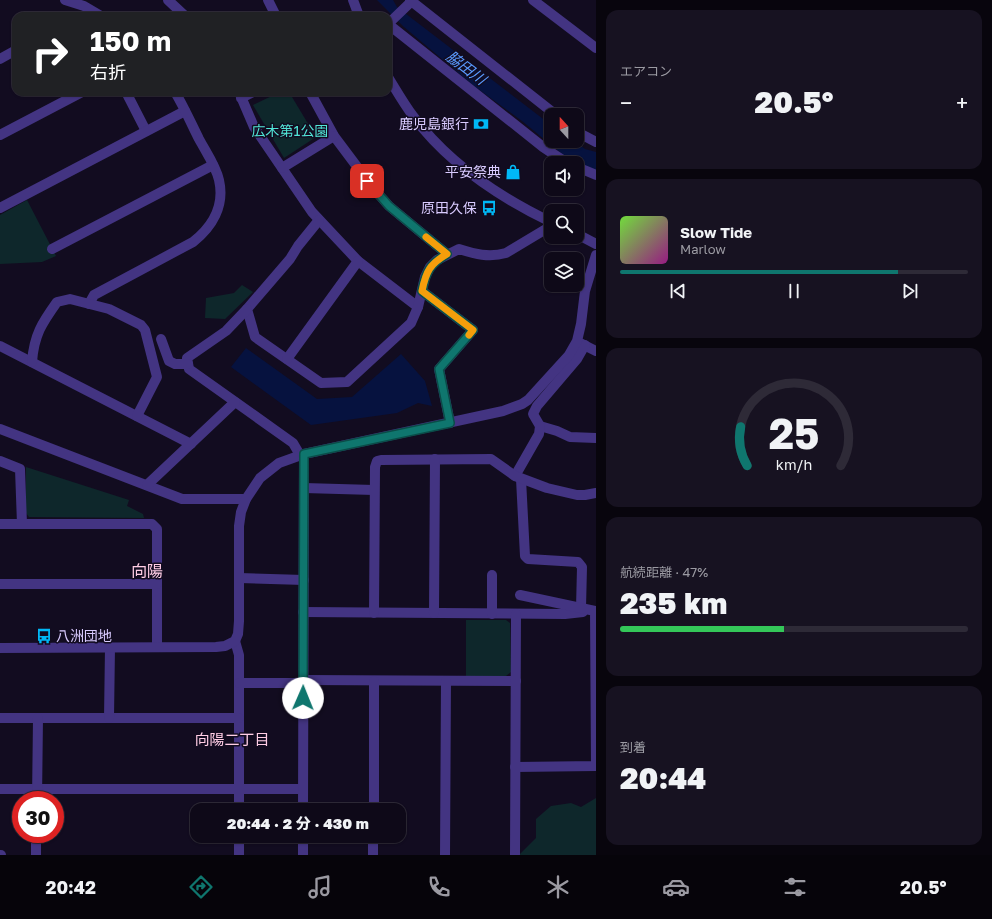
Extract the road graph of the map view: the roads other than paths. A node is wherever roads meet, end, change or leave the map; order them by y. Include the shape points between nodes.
1 (65, 0) edge
2 (168, 0) edge
3 (268, 0) edge
4 (353, 0) edge
5 (533, 0) edge
6 (410, 2) edge
7 (94, 12) edge
8 (181, 12) edge
9 (274, 12) edge
10 (358, 12) edge
11 (392, 19) edge
12 (392, 24) edge
13 (596, 48) edge
14 (12, 52) edge
15 (0, 59) edge
16 (392, 83) edge
17 (74, 96) edge
18 (128, 96) edge
19 (177, 96) edge
20 (240, 96) edge
21 (312, 96) edge
22 (547, 108) edge
23 (185, 111) junction
24 (146, 131) junction
25 (0, 135) edge
26 (334, 136) junction
27 (584, 136) edge
28 (596, 142) edge
29 (557, 156) edge
30 (213, 165) junction
31 (282, 168) junction
32 (584, 171) edge
33 (596, 175) edge
34 (0, 208) edge
35 (544, 218) edge
36 (319, 220) junction
37 (544, 230) edge
38 (584, 238) edge
39 (596, 244) edge
40 (52, 249) dead end
41 (447, 254) junction
42 (596, 254) edge
43 (358, 261) junction
44 (422, 291) junction
45 (88, 304) junction
46 (418, 307) junction
47 (247, 309) junction
48 (161, 339) dead end
49 (581, 343) junction
50 (0, 346) edge
51 (596, 351) edge
52 (287, 359) junction
53 (32, 362) junction
54 (188, 364) junction
55 (236, 402) junction
56 (136, 416) junction
57 (450, 423) junction
58 (540, 426) junction
59 (0, 429) edge
60 (596, 438) edge
61 (191, 444) junction
62 (302, 454) junction
63 (435, 459) junction
64 (0, 461) edge
65 (518, 477) junction
66 (147, 485) junction
67 (304, 488) junction
68 (374, 490) junction
69 (596, 493) edge
70 (246, 499) junction
71 (0, 524) edge
72 (22, 524) junction
73 (492, 575) dead end
74 (239, 578) junction
75 (304, 580) junction
76 (0, 584) edge
77 (157, 584) junction
78 (520, 596) dead end
79 (580, 608) junction
80 (596, 611) edge
81 (303, 612) junction
82 (374, 613) junction
83 (434, 613) junction
84 (492, 614) junction
85 (516, 614) junction
86 (235, 641) junction
87 (110, 647) junction
88 (157, 647) junction
89 (0, 648) edge
90 (374, 681) junction
91 (446, 681) junction
92 (516, 681) junction
93 (303, 682) junction
94 (239, 683) junction
95 (0, 718) edge
96 (38, 718) junction
97 (109, 718) junction
98 (239, 718) junction
99 (515, 767) junction
100 (0, 788) edge
101 (239, 788) junction
102 (37, 789) junction
103 (303, 789) junction
104 (239, 803) edge
105 (303, 803) edge
106 (374, 803) edge
107 (36, 843) edge
108 (239, 843) edge
109 (303, 843) edge
110 (373, 843) edge
111 (36, 855) edge
112 (239, 855) edge
113 (303, 855) edge
114 (373, 855) edge
115 (445, 855) edge
116 (515, 855) edge

1 - 7 street
2 - 8 street
3 - 9 street
4 - 10 street
5 - 13 street
6 - 11 street
6 - 22 street
12 - 29 street
14 - 15 street
16 - 35 street via 413,116 449,156 494,190
17 - 25 street
18 - 24 street
19 - 23 street
20 - 31 street via 254,127
21 - 26 street
23 - 24 street
23 - 30 street
24 - 34 street
26 - 31 street
26 - 41 street via 361,174 389,206
27 - 28 street
30 - 40 street
30 - 45 street via 220,181 220,203 211,224 203,234 193,242 94,295
31 - 36 street
32 - 33 street
36 - 43 street
36 - 47 street
37 - 41 street via 499,255 482,256 459,249
38 - 39 street
41 - 44 street via 430,267
42 - 49 street via 585,291
43 - 46 street
43 - 52 street
44 - 46 street
44 - 57 street via 473,330 439,369
45 - 53 street via 70,299 57,302 41,325 33,349
45 - 56 street via 109,309 145,330 157,377
46 - 52 street via 411,323 346,382 321,383
47 - 52 street via 255,337
47 - 54 street via 226,330 187,358
48 - 54 street via 169,361 175,364
49 - 51 street
49 - 57 street via 534,395 522,404
49 - 58 street via 577,360 533,414
50 - 53 street
53 - 56 street
54 - 55 street via 189,369
55 - 61 street
55 - 62 street via 292,443
56 - 61 street
57 - 62 street
58 - 60 street via 570,437
58 - 65 street via 539,434
59 - 66 street
61 - 66 street
62 - 67 street
62 - 70 street via 279,463 260,478
63 - 65 street via 491,459
63 - 68 street via 377,461
63 - 83 street
64 - 72 street via 20,469
65 - 69 street via 547,488 577,495
65 - 79 street via 525,556 528,559 578,562 582,567
66 - 70 street via 182,499
67 - 68 street
67 - 75 street
68 - 82 street
70 - 74 street via 239,526
71 - 72 street
72 - 77 street via 152,524 157,529
73 - 84 street
74 - 75 street
74 - 86 street via 239,621
75 - 81 street
76 - 77 street
77 - 88 street
78 - 79 street
79 - 80 street
80 - 85 street
80 - 99 street via 596,766
81 - 82 street
81 - 93 street
82 - 83 street
83 - 84 street
84 - 85 street
85 - 92 street
86 - 88 street via 220,647
86 - 94 street via 239,656
87 - 88 street
87 - 89 street
87 - 97 street
90 - 91 street
90 - 93 street
90 - 106 street
91 - 92 street
91 - 115 street
92 - 99 street
93 - 94 street
93 - 103 street
94 - 98 street
95 - 96 street
96 - 97 street
96 - 102 street
97 - 98 street
98 - 101 street
99 - 116 street
100 - 102 street
101 - 102 street
101 - 103 street
101 - 104 street
103 - 105 street
107 - 111 street
108 - 112 street
109 - 113 street
110 - 114 street

